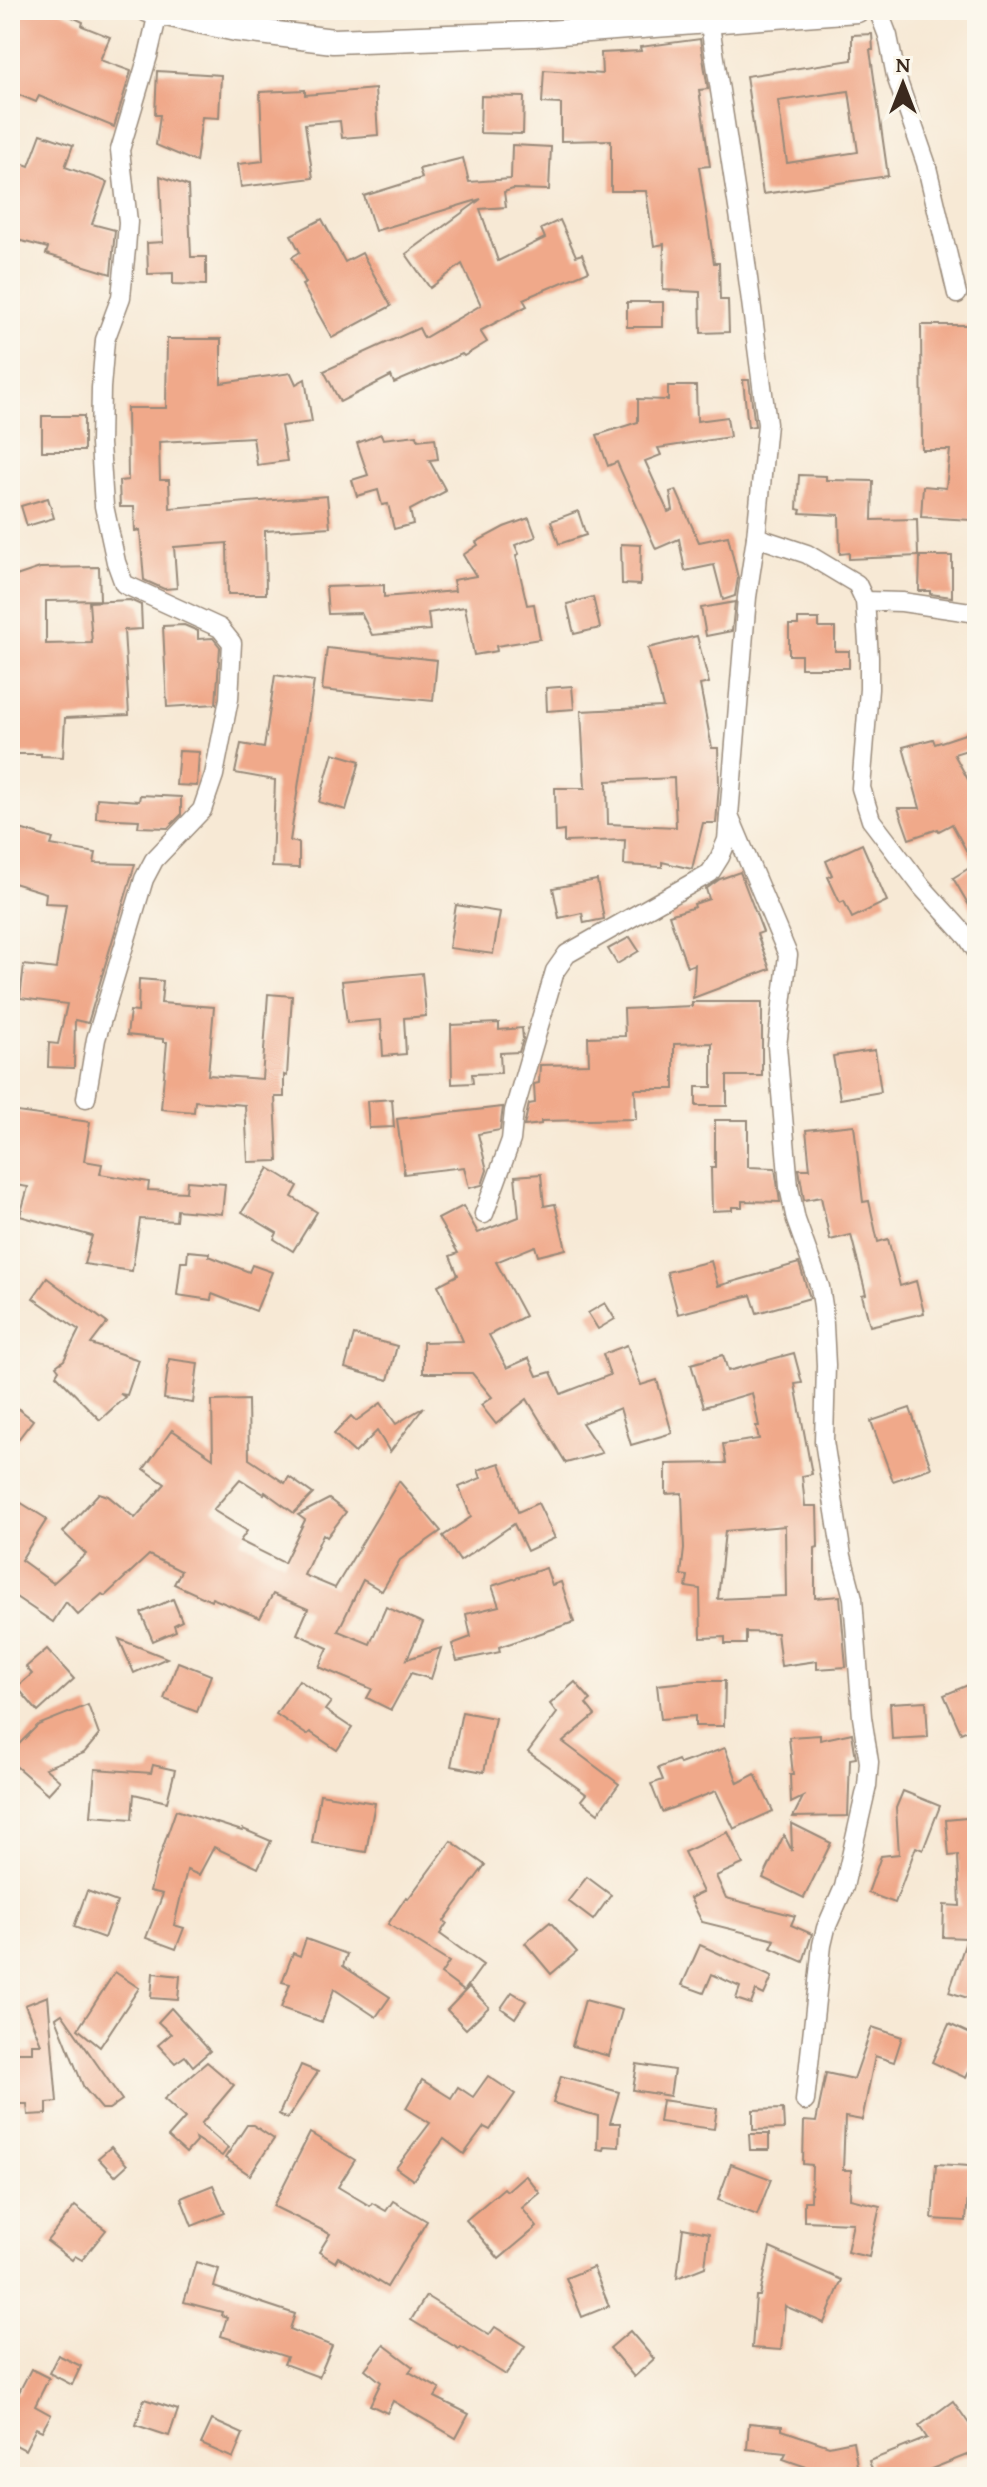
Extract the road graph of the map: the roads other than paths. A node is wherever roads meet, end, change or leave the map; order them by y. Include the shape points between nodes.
1 (857, 10) edge
2 (878, 10) edge
3 (153, 12) edge
4 (709, 19) junction
5 (957, 294) dead end
6 (756, 537) junction
7 (865, 601) junction
8 (977, 613) edge
9 (729, 815) junction
10 (977, 952) edge
11 (86, 1098) dead end
12 (484, 1214) dead end
13 (805, 2101) dead end

1 - 4 street
2 - 5 street via 926,163
3 - 4 street via 333,41 534,34
3 - 11 street via 148,56 120,150 128,222 121,297 105,340 100,444 104,506 124,584 220,628 232,643 229,699 202,810 154,860 144,879 96,1039
4 - 6 street via 767,424
6 - 7 street via 807,554 857,584
6 - 9 street
7 - 8 street
7 - 10 street via 869,689 861,788 871,820
9 - 12 street via 727,840 710,873 567,954 555,971 514,1111 511,1140
9 - 13 street via 788,955 777,1046 789,1187 823,1306 824,1441 853,1598 869,1762 844,1887 822,1945

